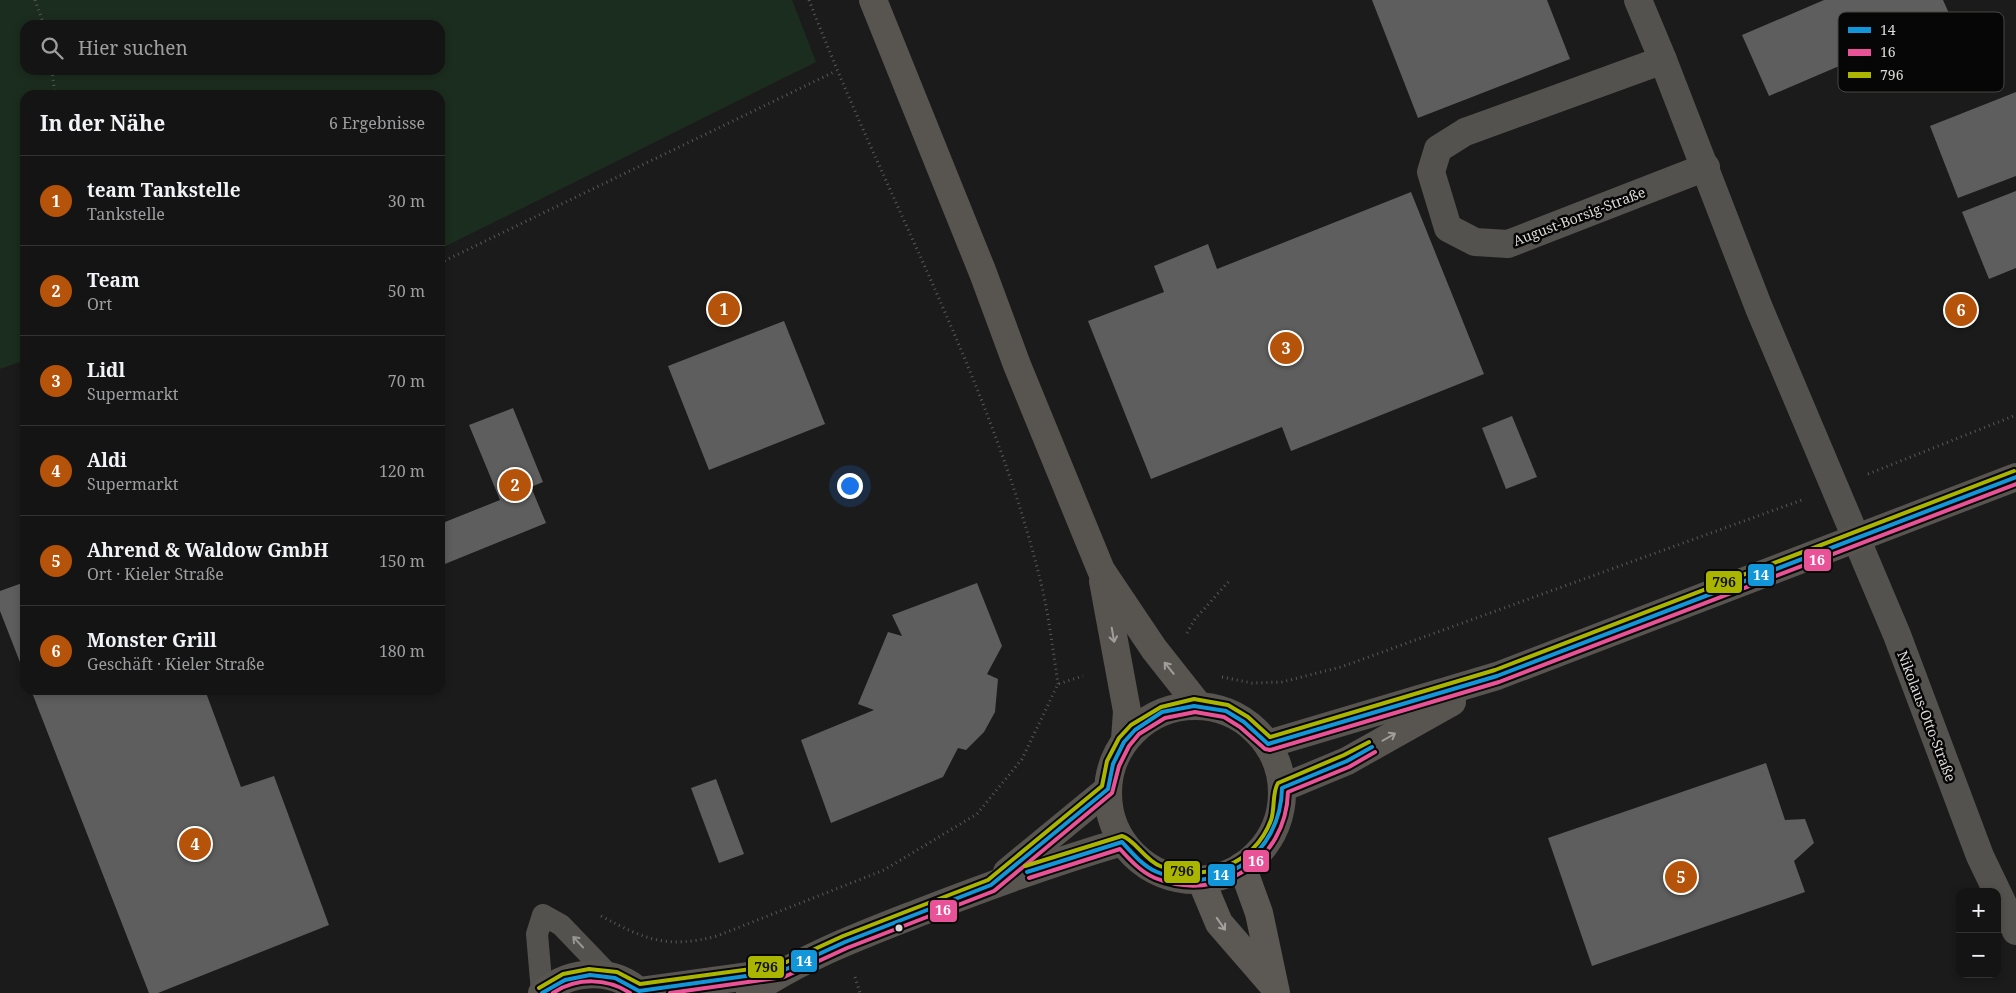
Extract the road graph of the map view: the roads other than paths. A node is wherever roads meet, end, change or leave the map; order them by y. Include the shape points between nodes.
1 (873, 0) edge
2 (1638, 0) edge
3 (1663, 60) junction
4 (1706, 167) junction
5 (2016, 477) edge
6 (1858, 540) junction
7 (1101, 570) junction
8 (1497, 676) junction
9 (1200, 706) junction
10 (1125, 740) junction
11 (1268, 744) junction
12 (1282, 788) junction
13 (1108, 789) junction
14 (1122, 842) junction
15 (1242, 866) junction
16 (1201, 880) junction
17 (991, 885) junction
18 (2016, 931) edge
19 (782, 971) junction
20 (609, 975) junction
21 (1274, 989) edge
22 (640, 992) edge
23 (542, 993) edge
24 (750, 993) edge

1 - 7 street
2 - 3 street
3 - 4 street
3 - 4 street, August-Borsig-Straße via 1465,132 1438,149 1431,172 1448,228 1475,242 1508,244
4 - 6 street via 1759,308
5 - 6 street
6 - 8 street
6 - 18 street, Nikolaus-Otto-Straße via 1980,856
9 -> 7 street via 1154,649
7 -> 10 street via 1127,711
8 - 11 street
12 -> 8 street via 1347,761
9 - 10 street via 1171,709 1146,721
9 - 11 street via 1226,711 1249,724
10 - 13 street via 1110,772
11 - 12 street via 1278,765
12 - 15 street via 1277,824 1257,855
13 - 14 street via 1108,808
13 - 17 street
14 - 16 street via 1156,872 1178,879
14 - 17 street
15 - 16 street via 1222,876
15 - 21 highway via 1259,913
16 -> 21 highway via 1219,922
17 - 19 street via 845,942
19 - 22 street
19 - 24 street
20 - 22 street
20 - 23 street via 585,973 562,979
20 -> 23 lane via 561,925 543,915 537,934

